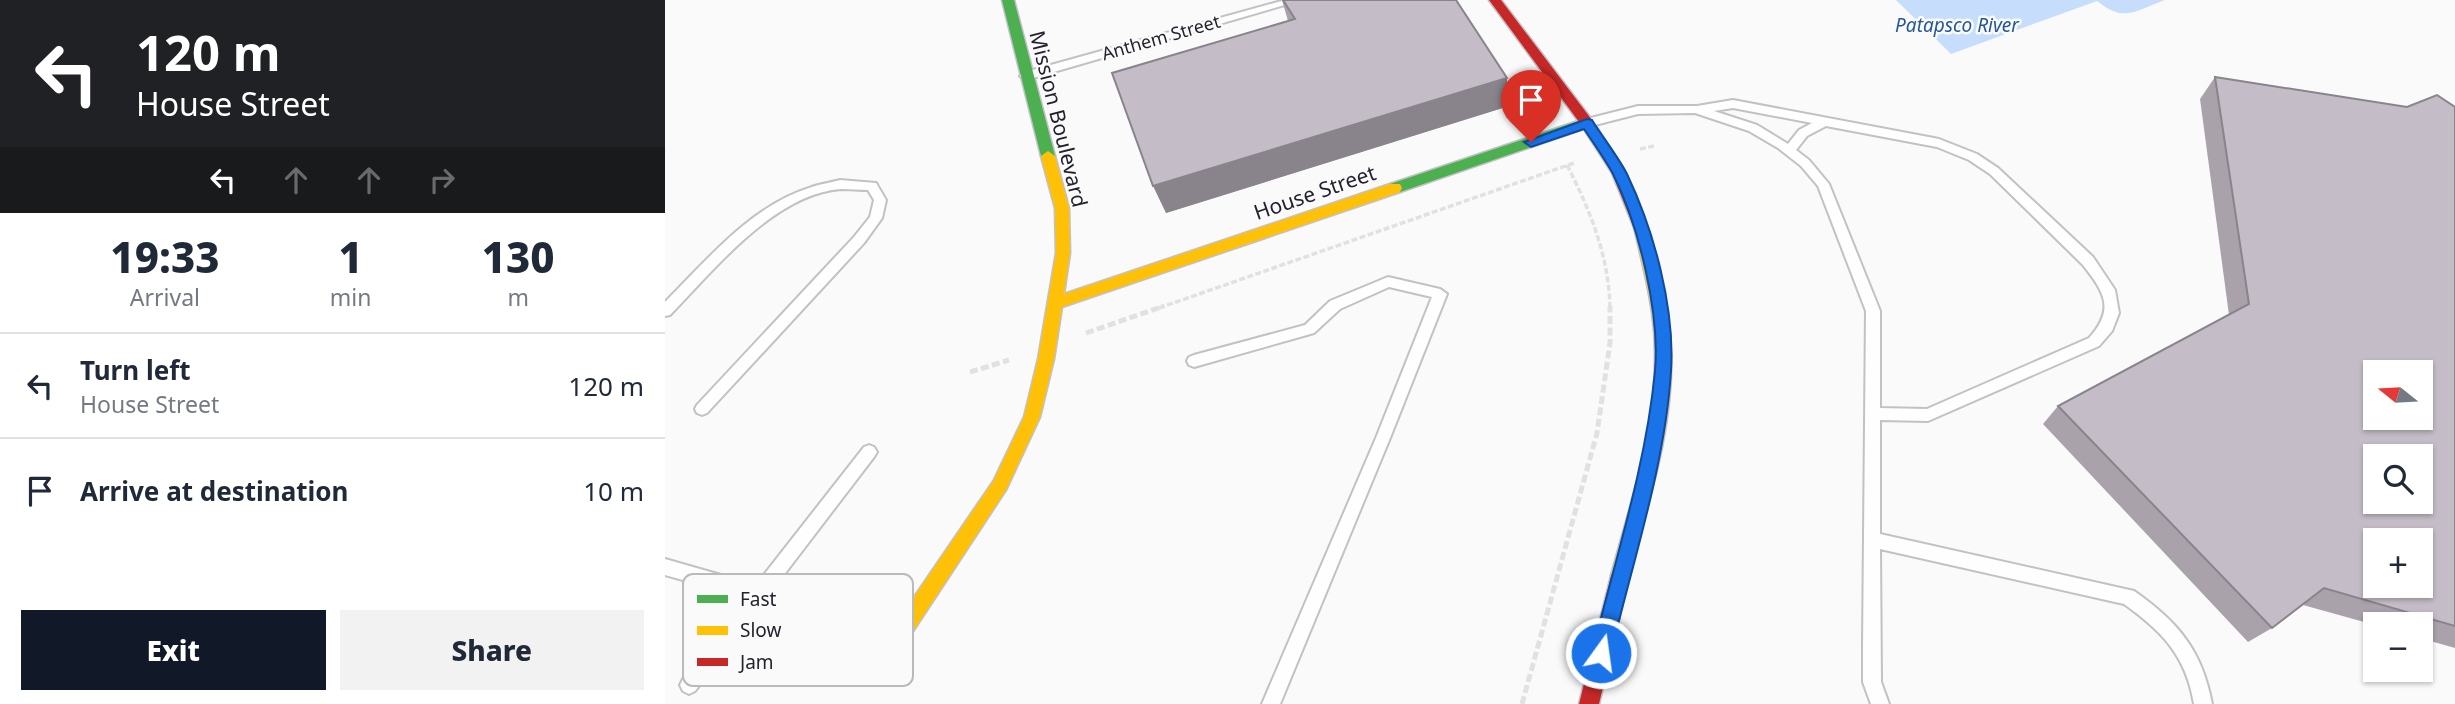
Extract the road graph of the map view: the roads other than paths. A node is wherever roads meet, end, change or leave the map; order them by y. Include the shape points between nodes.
1 (1008, 0) edge
2 (1297, 0) edge
3 (1495, 0) edge
4 (1026, 76) junction
5 (1696, 109) junction
6 (1823, 122) junction
7 (1587, 123) junction
8 (1789, 150) junction
9 (1056, 303) junction
10 (665, 311) edge
11 (1194, 361) dead end
12 (702, 409) dead end
13 (1874, 414) junction
14 (869, 452) dead end
15 (1872, 540) junction
16 (665, 567) edge
17 (689, 574) edge
18 (774, 574) edge
19 (913, 615) edge
20 (1271, 704) edge
21 (1589, 704) edge
22 (1880, 704) edge
23 (2203, 704) edge

1 - 4 street, Mission Boulevard
2 - 4 lane, Anthem Street
3 - 7 street
4 - 9 street, Mission Boulevard via 1062,208 1063,253
5 - 6 lane via 1733,104
5 - 7 lane via 1638,110
5 - 8 lane via 1753,128
6 - 8 lane via 1803,133
6 - 13 lane via 1939,143 1973,157 1994,171 2088,261 2110,294 2112,313 2094,342 1928,415
7 - 9 street, House Street
7 - 21 street via 1619,172 1642,231 1660,314 1663,369 1652,447
8 - 13 lane via 1823,184 1873,311
9 - 19 street, Mission Boulevard via 1032,417 1000,485
10 - 12 lane via 761,219 793,198 850,182 872,186 880,200 876,218 859,240
11 - 20 lane via 1309,329 1335,305 1388,282 1440,294
13 - 15 lane
14 - 18 lane
15 - 22 lane via 1872,681
15 - 23 lane via 2128,597 2161,619 2189,654
16 - 17 lane

